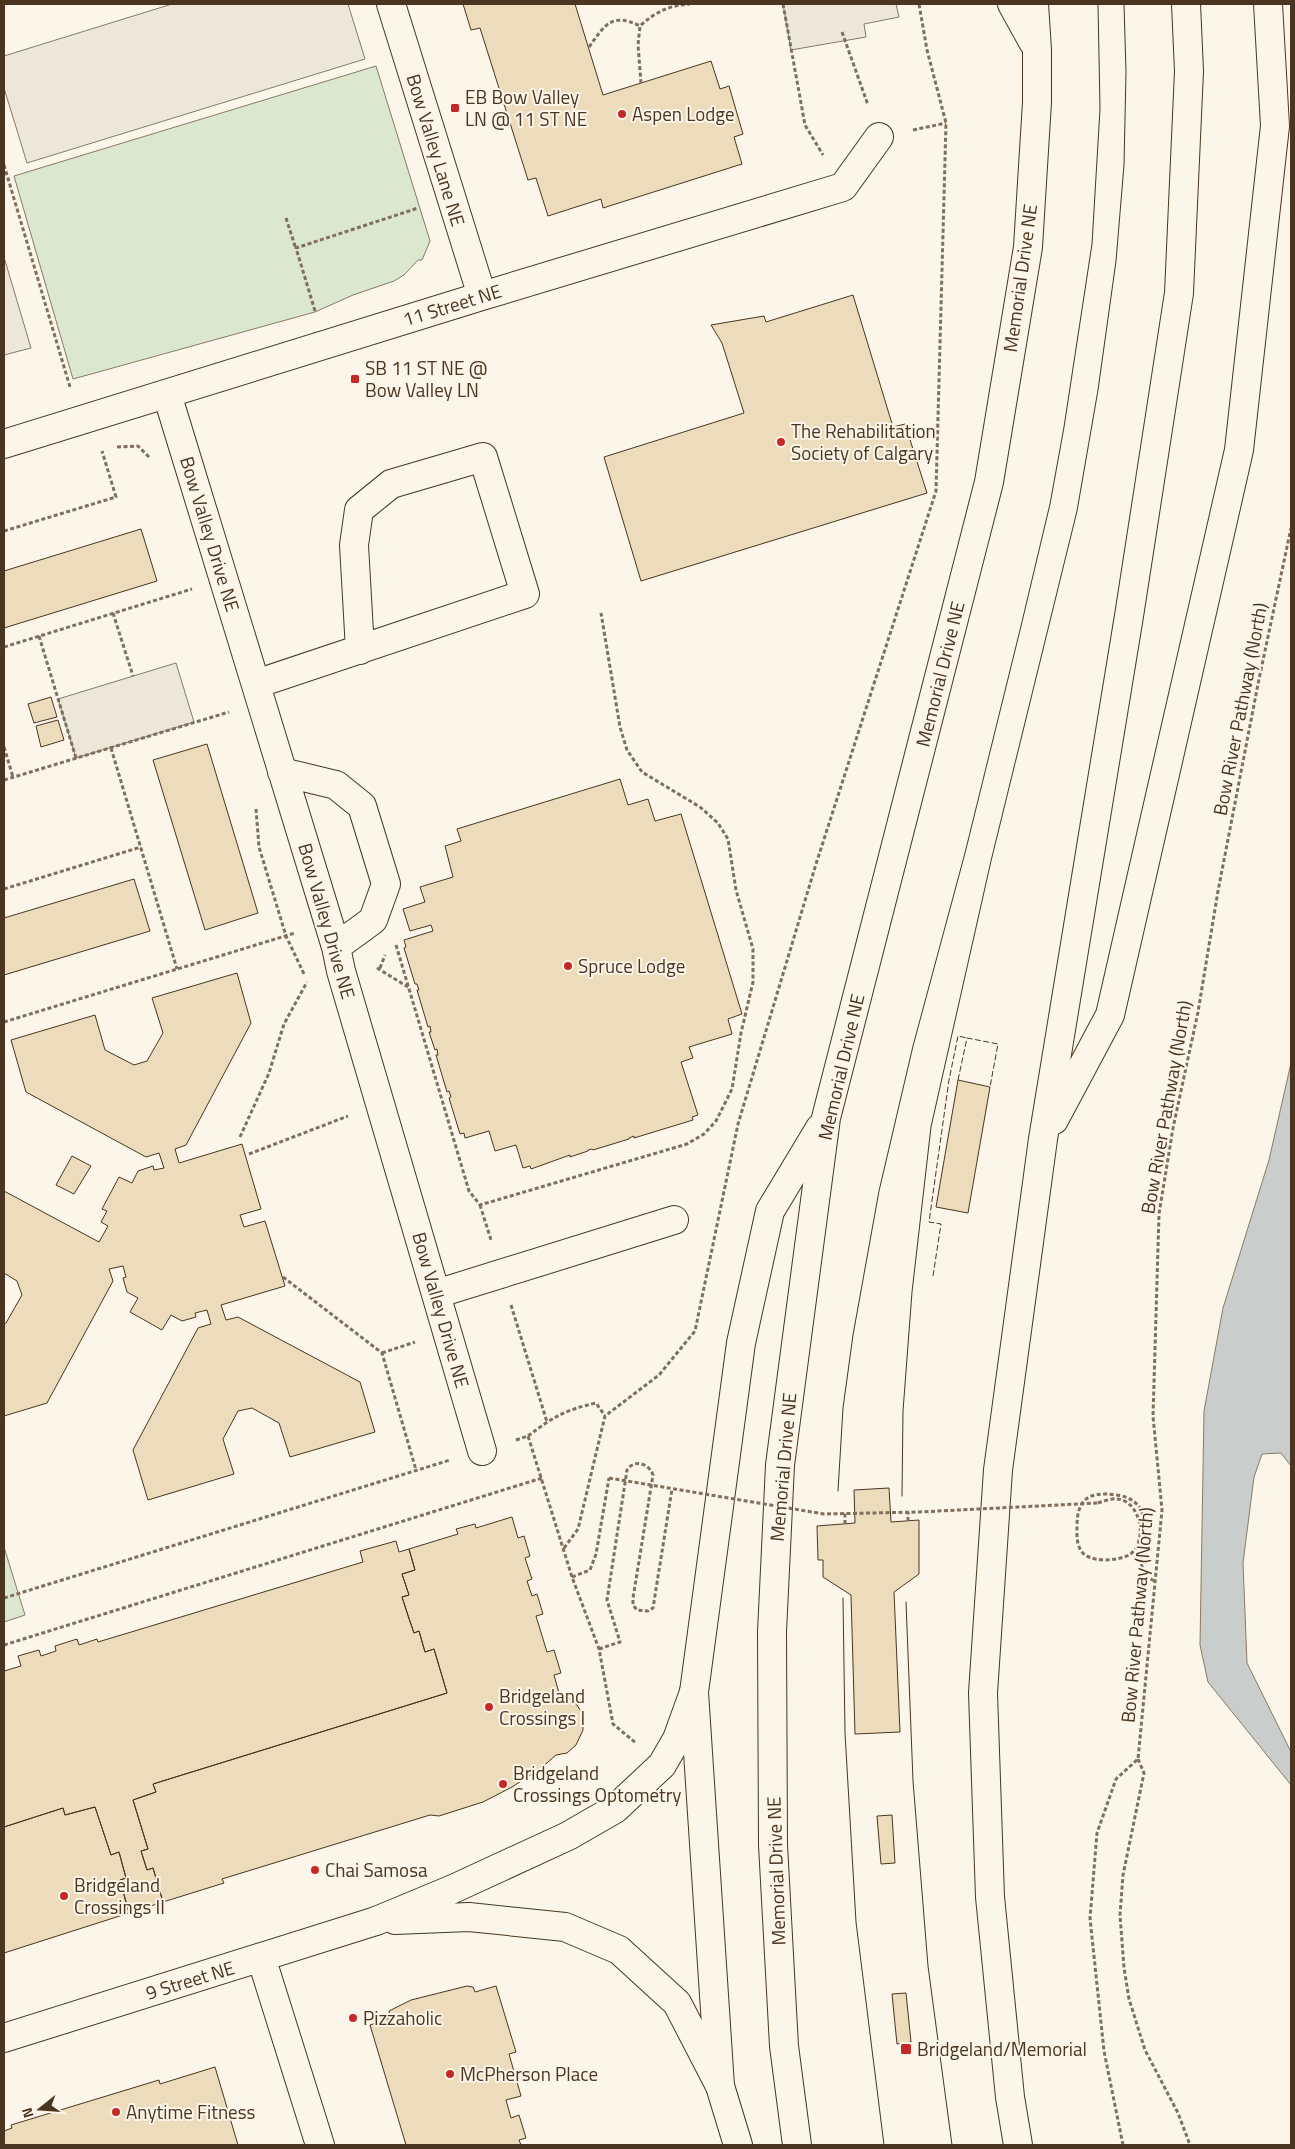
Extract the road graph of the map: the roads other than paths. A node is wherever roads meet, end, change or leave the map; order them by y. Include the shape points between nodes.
1 (391, 4) edge
2 (1012, 4) edge
3 (1034, 4) edge
4 (1186, 4) edge
5 (1268, 4) edge
6 (1037, 50) junction
7 (879, 137) dead end
8 (482, 296) junction
9 (167, 394) junction
10 (4, 444) edge
11 (360, 650) junction
12 (258, 693) junction
13 (282, 772) junction
14 (332, 935) junction
15 (826, 1118) junction
16 (1044, 1138) junction
17 (674, 1220) dead end
18 (436, 1294) junction
19 (482, 1451) road end
20 (694, 1692) junction
21 (376, 1921) junction
22 (262, 1957) junction
23 (4, 2038) edge
24 (720, 2086) junction
25 (320, 2145) edge
26 (738, 2145) edge
27 (797, 2145) edge
28 (1018, 2145) edge

1 - 8 main road, Bow Valley Lane NE
2 - 6 main road
3 - 6 main road, Memorial Drive NE
4 - 16 main road via 1189,71 1179,293
5 - 16 main road via 1275,126 1239,450 1110,1016
6 - 15 main road, Memorial Drive NE via 1028,247 989,482
7 - 8 main road, 11 Street NE via 843,187
8 - 9 main road, 11 Street NE
9 - 10 main road, 11 Street NE
9 - 12 main road, Bow Valley Drive NE
11 - 11 main road via 525,594 483,457 391,484 359,510 354,545
11 - 12 main road
12 - 13 main road, Bow Valley Drive NE
13 - 14 main road, Bow Valley Drive NE
13 - 14 main road via 336,785 362,806 386,884 373,920
14 - 18 main road, Bow Valley Drive NE
15 - 20 main road via 770,1211 741,1343
15 - 27 main road, Memorial Drive NE via 780,1465 772,1632 773,1846 784,2046
16 - 28 main road via 998,1470 983,1693 990,1897 1010,2097
17 - 18 main road
18 - 19 main road, Bow Valley Drive NE
20 - 21 main road via 677,1739 662,1765 615,1809 568,1836
20 - 24 main road
21 - 22 main road, 9 Street NE
21 - 24 main road via 469,1917 532,1923 565,1927 619,1950 677,2003
22 - 23 main road, 9 Street NE
22 - 25 main road
24 - 26 main road

